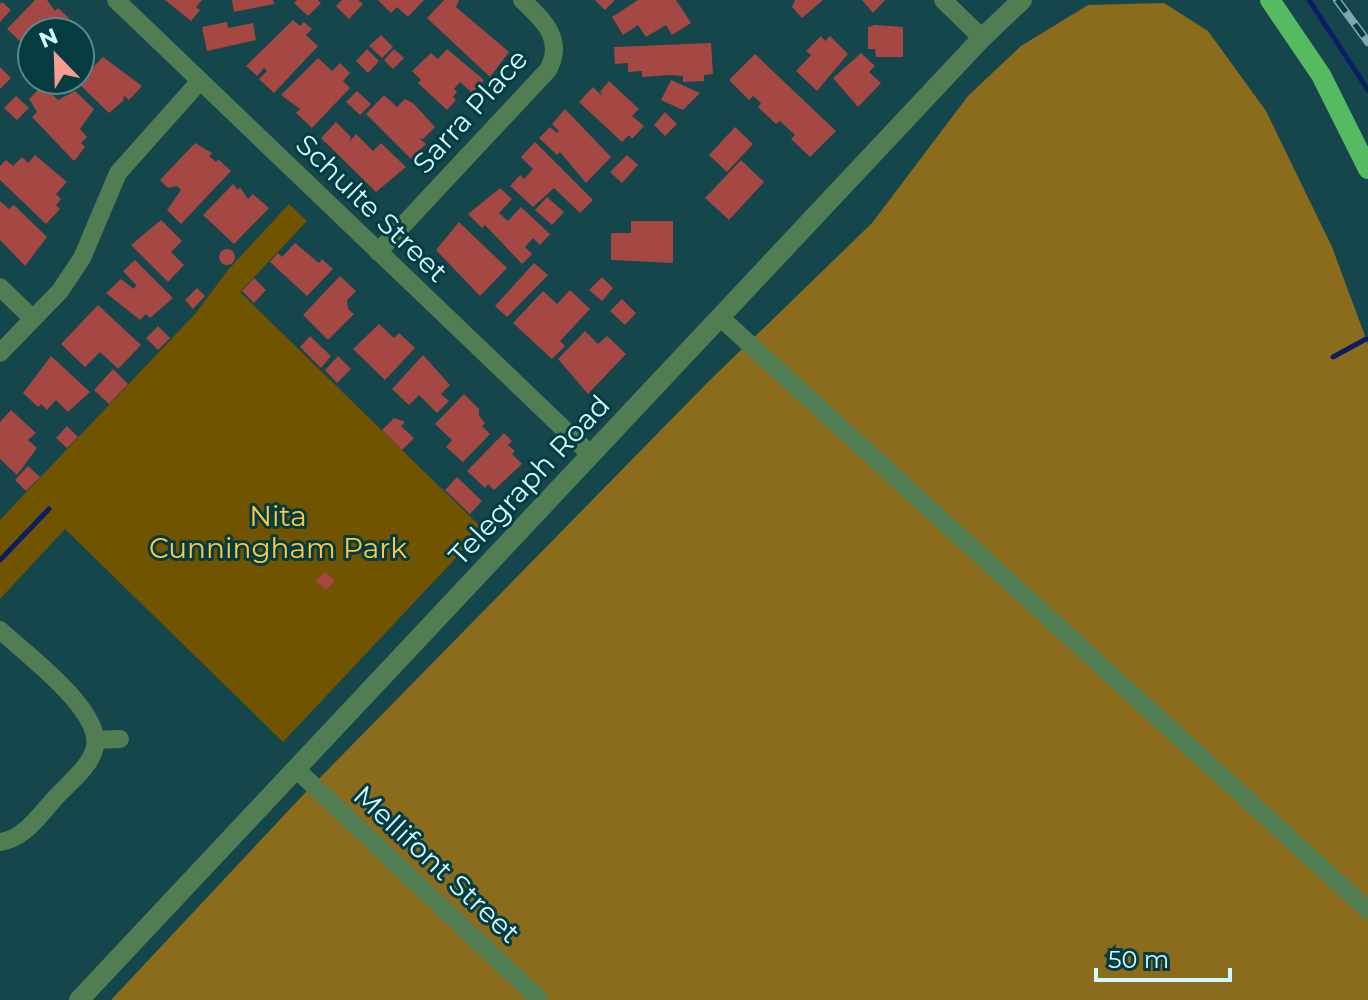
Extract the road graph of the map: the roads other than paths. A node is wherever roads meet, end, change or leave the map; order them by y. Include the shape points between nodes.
1 (116, 0) edge
2 (522, 0) edge
3 (943, 0) edge
4 (1022, 0) edge
5 (1270, 0) edge
6 (982, 38) junction
7 (199, 82) junction
8 (1368, 169) edge
9 (378, 252) junction
10 (0, 287) edge
11 (721, 318) junction
12 (33, 319) junction
13 (0, 353) edge
14 (591, 455) junction
15 (0, 630) edge
16 (120, 739) dead end
17 (95, 740) junction
18 (296, 769) junction
19 (0, 842) edge
20 (1368, 910) edge
21 (79, 1000) edge
22 (540, 1000) edge

1 - 7 street, Schulte Street
2 - 9 street, Sarra Place via 560,46 552,62
3 - 6 street
4 - 6 street, Telegraph Road
5 - 8 main road via 1321,75
6 - 11 street, Telegraph Road
7 - 9 street, Schulte Street
7 - 12 street via 118,173 82,258
9 - 14 street, Schulte Street
10 - 12 street
11 - 14 street, Telegraph Road
11 - 20 street
12 - 13 street
14 - 18 street, Telegraph Road
15 - 17 street via 81,706
16 - 17 street
17 - 19 street via 85,766 18,836
18 - 21 street, Telegraph Road
18 - 22 street, Mellifont Street

